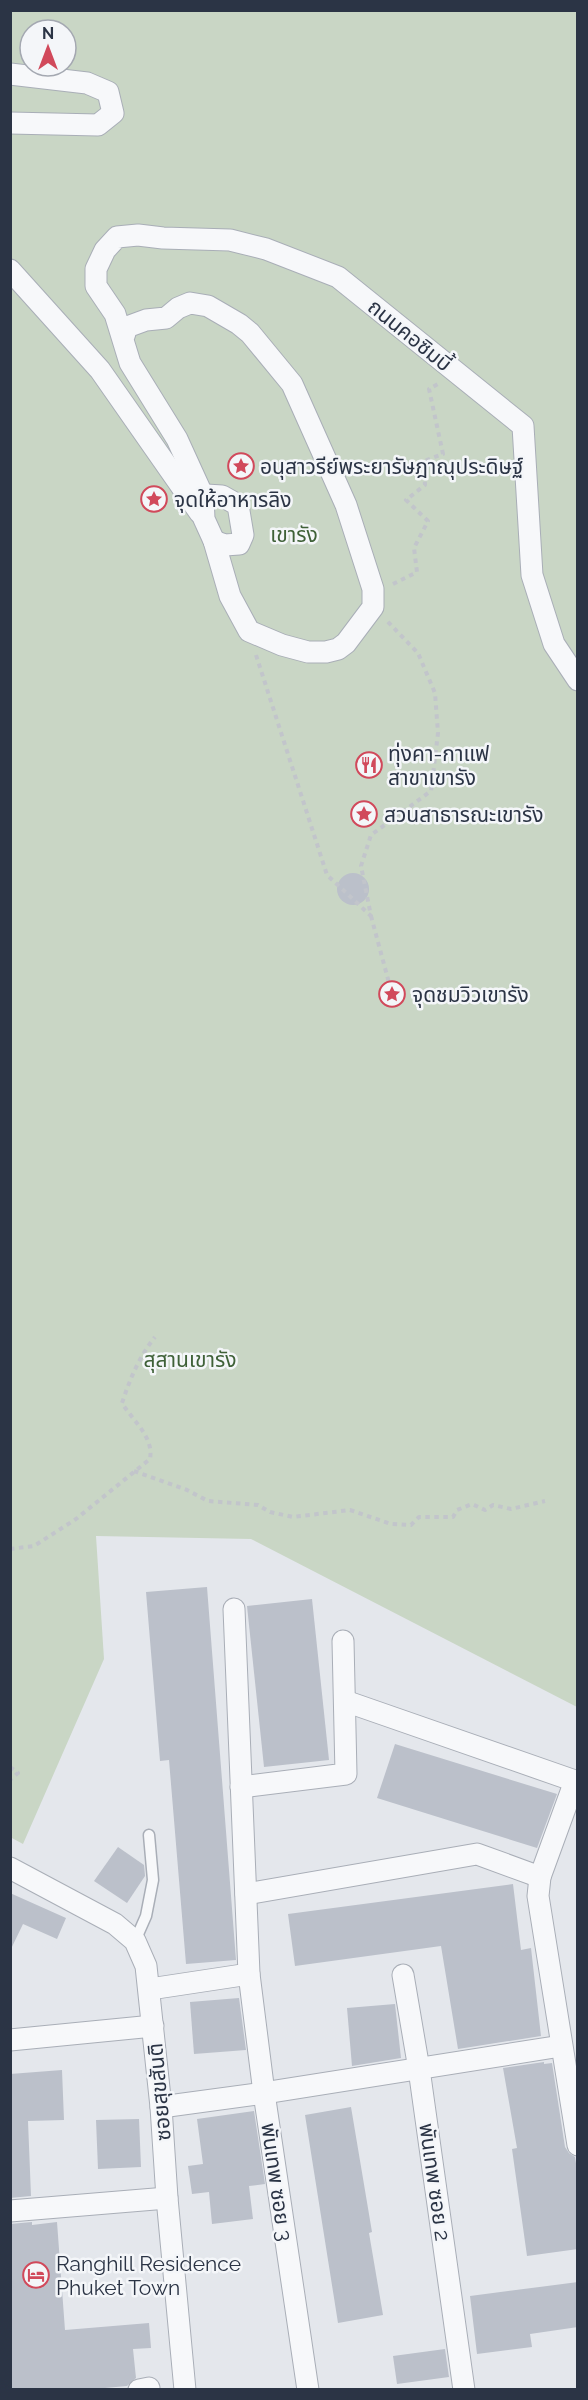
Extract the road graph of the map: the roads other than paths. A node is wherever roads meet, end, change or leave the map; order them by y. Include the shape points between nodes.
1 (10, 74) edge
2 (10, 123) edge
3 (10, 270) edge
4 (116, 314) junction
5 (146, 320) junction
6 (123, 339) junction
7 (195, 495) junction
8 (214, 542) junction
9 (578, 680) edge
10 (234, 1609) dead end
11 (343, 1641) dead end
12 (345, 1701) junction
13 (241, 1787) junction
14 (149, 1835) dead end
15 (10, 1868) edge
16 (540, 1877) junction
17 (246, 1894) junction
18 (135, 1941) junction
19 (249, 1974) junction
20 (403, 1975) dead end
21 (150, 1989) junction
22 (153, 2026) junction
23 (10, 2040) edge
24 (561, 2046) junction
25 (419, 2069) junction
26 (264, 2094) junction
27 (161, 2107) junction
28 (578, 2145) edge
29 (167, 2198) junction
30 (10, 2211) edge
31 (185, 2390) edge
32 (308, 2390) edge
33 (464, 2390) edge

1 - 2 street via 87,83 108,92 113,112 98,125
3 - 7 street via 100,370
4 - 5 street
4 - 6 street
4 - 9 street, ถนนคอซิมบี้ via 96,286 96,269 117,237 230,240 266,249 338,278 523,426 532,575 554,644
5 - 6 street via 127,327
5 - 8 street via 166,318 190,303 208,306 250,333 292,384 346,505 373,588 374,607 346,643 326,652 291,648 249,631 230,596
6 - 7 street via 130,363 177,439
7 - 8 street
7 - 8 street via 222,496 238,505 243,535 238,544
10 - 13 street, พันเทพ ซอย 3
11 - 12 street
12 - 13 street via 346,1774
12 - 16 street via 575,1781
13 - 17 street, พันเทพ ซอย 3
14 - 18 lane via 153,1880 146,1916
15 - 18 street, ซอยสุขสันติ via 115,1924
16 - 17 street via 477,1854
16 - 24 street via 538,1896
17 - 19 street, พันเทพ ซอย 3
18 - 21 street, ซอยสุขสันติ via 146,1966
19 - 21 street
19 - 26 street, พันเทพ ซอย 3
20 - 25 street, พันเทพ ซอย 2
21 - 22 street, ซอยสุขสันติ
22 - 23 street
22 - 27 street, ซอยสุขสันติ
24 - 25 street
24 - 28 street
25 - 26 street
25 - 33 street, พันเทพ ซอย 2
26 - 27 street
26 - 32 street, พันเทพ ซอย 3
27 - 29 street, ซอยสุขสันติ
29 - 30 street
29 - 31 street, ซอยสุขสันติ

